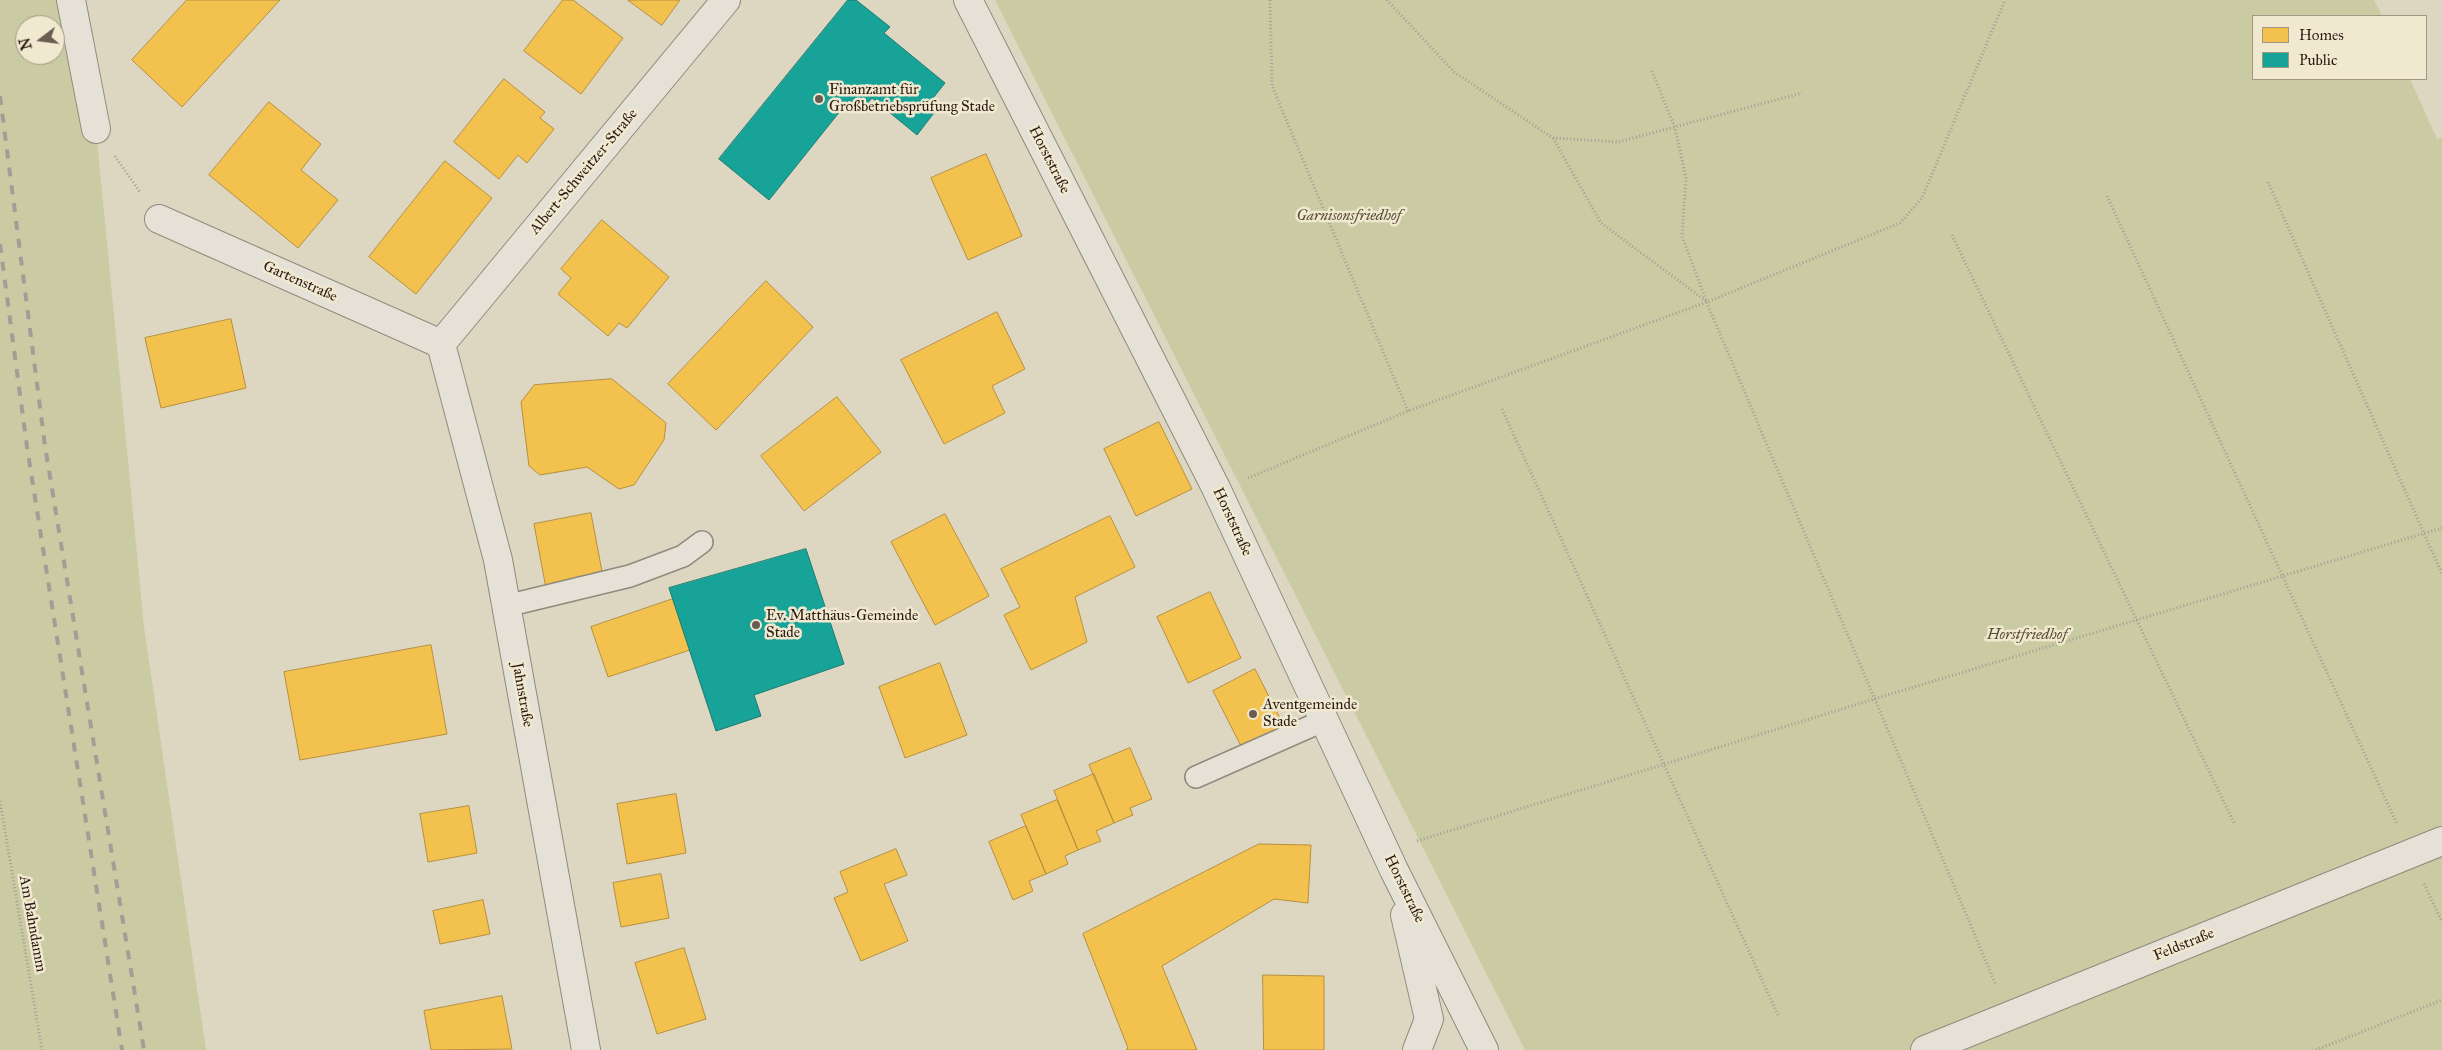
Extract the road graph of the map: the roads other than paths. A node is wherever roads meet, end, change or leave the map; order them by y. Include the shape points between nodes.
1 (70, 0) edge
2 (726, 0) edge
3 (968, 0) edge
4 (96, 129) road end
5 (159, 219) road end
6 (441, 344) junction
7 (702, 542) dead end
8 (506, 606) junction
9 (1326, 720) junction
10 (1196, 777) dead end
11 (2442, 841) edge
12 (1390, 860) junction
13 (586, 1050) edge
14 (1417, 1050) edge
15 (1484, 1050) edge
16 (1926, 1050) edge

1 - 4 street
2 - 6 street, Albert-Schweitzer-Straße
3 - 9 street, Horststraße via 1216,488
5 - 6 street, Gartenstraße
6 - 8 street, Jahnstraße via 498,560
7 - 8 lane via 683,556 630,576
8 - 13 street, Jahnstraße
9 - 10 lane
9 - 12 street, Horststraße
11 - 16 street, Feldstraße
12 - 14 street via 1429,1019
12 - 15 street, Horststraße

